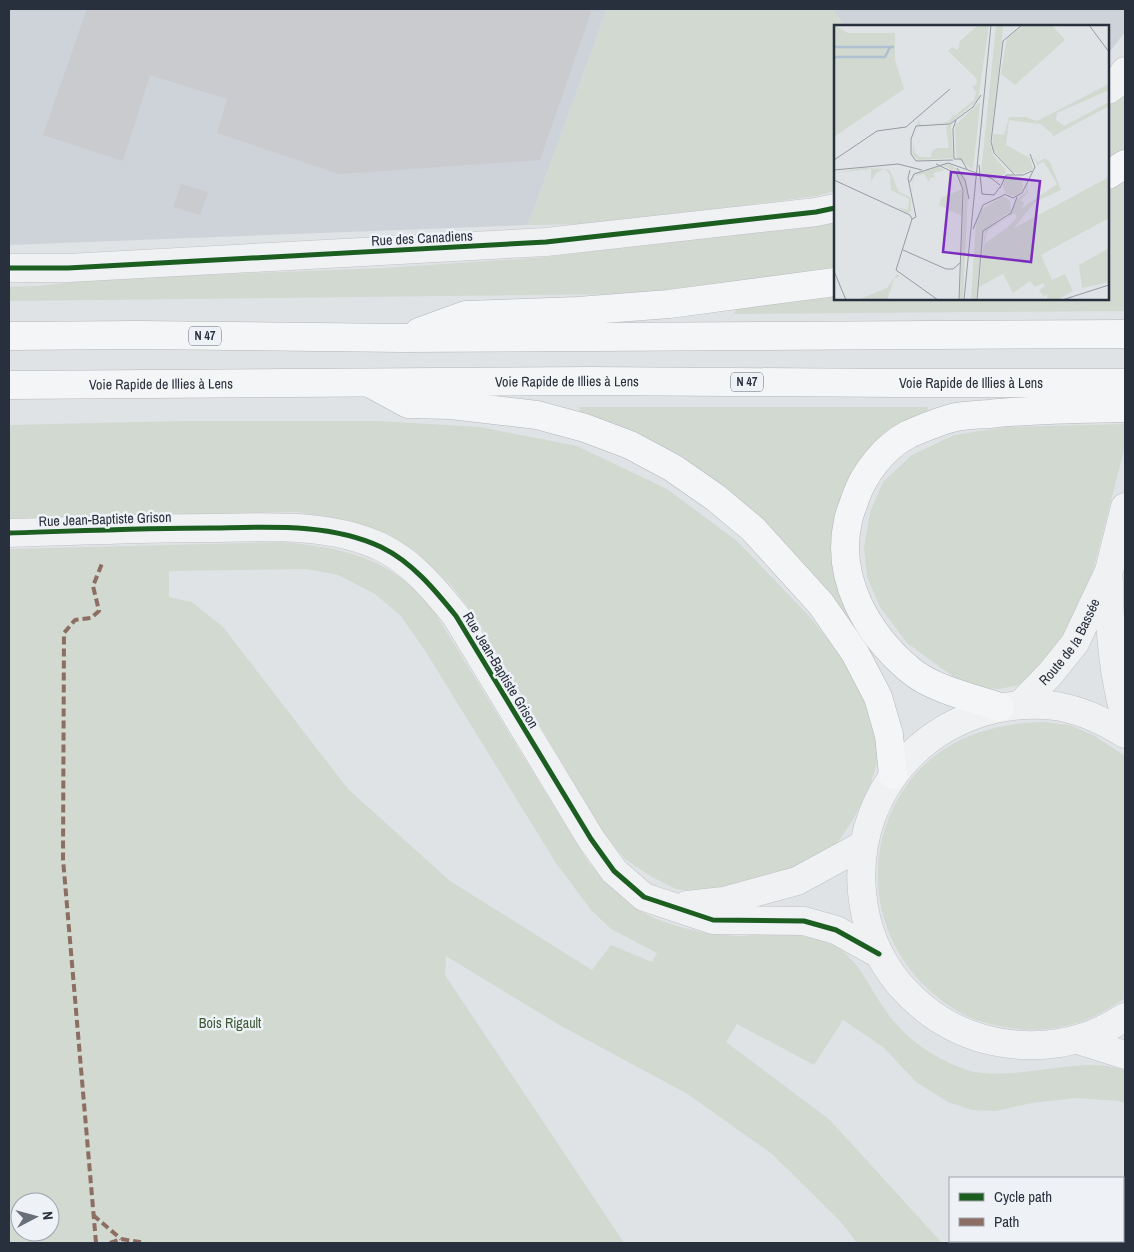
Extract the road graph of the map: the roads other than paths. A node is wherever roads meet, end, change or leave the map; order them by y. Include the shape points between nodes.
1 (1125, 71) edge
2 (1109, 89) edge
3 (1125, 164) edge
4 (1109, 173) edge
5 (834, 208) edge
6 (9, 268) edge
7 (834, 282) edge
8 (1125, 334) edge
9 (9, 336) edge
10 (402, 338) junction
11 (1125, 382) edge
12 (369, 384) junction
13 (9, 385) edge
14 (1125, 408) edge
15 (1125, 507) edge
16 (9, 533) edge
17 (1109, 571) junction
18 (1010, 706) junction
19 (1125, 716) edge
20 (1125, 734) edge
21 (893, 775) junction
22 (863, 845) junction
23 (672, 907) junction
24 (879, 954) junction
25 (1125, 1017) edge
26 (1078, 1040) junction
27 (1125, 1055) edge

1 - 2 street
3 - 4 highway
5 - 6 street, Rue des Canadiens via 546,242 68,268
7 - 10 highway via 669,304 578,311 466,314
8 - 10 highway, N 47
9 - 10 highway, N 47
11 - 12 highway, Voie Rapide de Illies à Lens / N 47
12 - 13 highway, Voie Rapide de Illies à Lens / N 47
12 - 21 highway via 408,404 452,405 537,415 585,428 630,445 673,468 716,498 753,529 821,604 855,653 878,697 889,735
14 - 18 highway via 953,417 907,435 870,469 859,488 848,521 845,552 856,601 870,627 911,671 936,686
15 - 17 street, Route de la Bassée
16 - 23 street, Rue Jean-Baptiste Grison via 277,527 356,537 383,548 433,587 456,616 614,871 644,897
17 - 18 street, Route de la Bassée via 1075,643 1050,674
17 - 19 street, Route de la Bassée via 1113,658
18 - 20 street via 1056,706 1106,722
18 - 21 street via 976,714 944,728 912,753
21 - 22 street via 874,808
22 - 23 street, Rue Jean-Baptiste Grison via 788,884 724,902
22 - 24 street via 860,878 863,903
23 - 24 street, Rue Jean-Baptiste Grison via 712,920 804,921 836,930
24 - 26 street via 893,976 927,1011 974,1037 1024,1046
25 - 26 street
26 - 27 street

